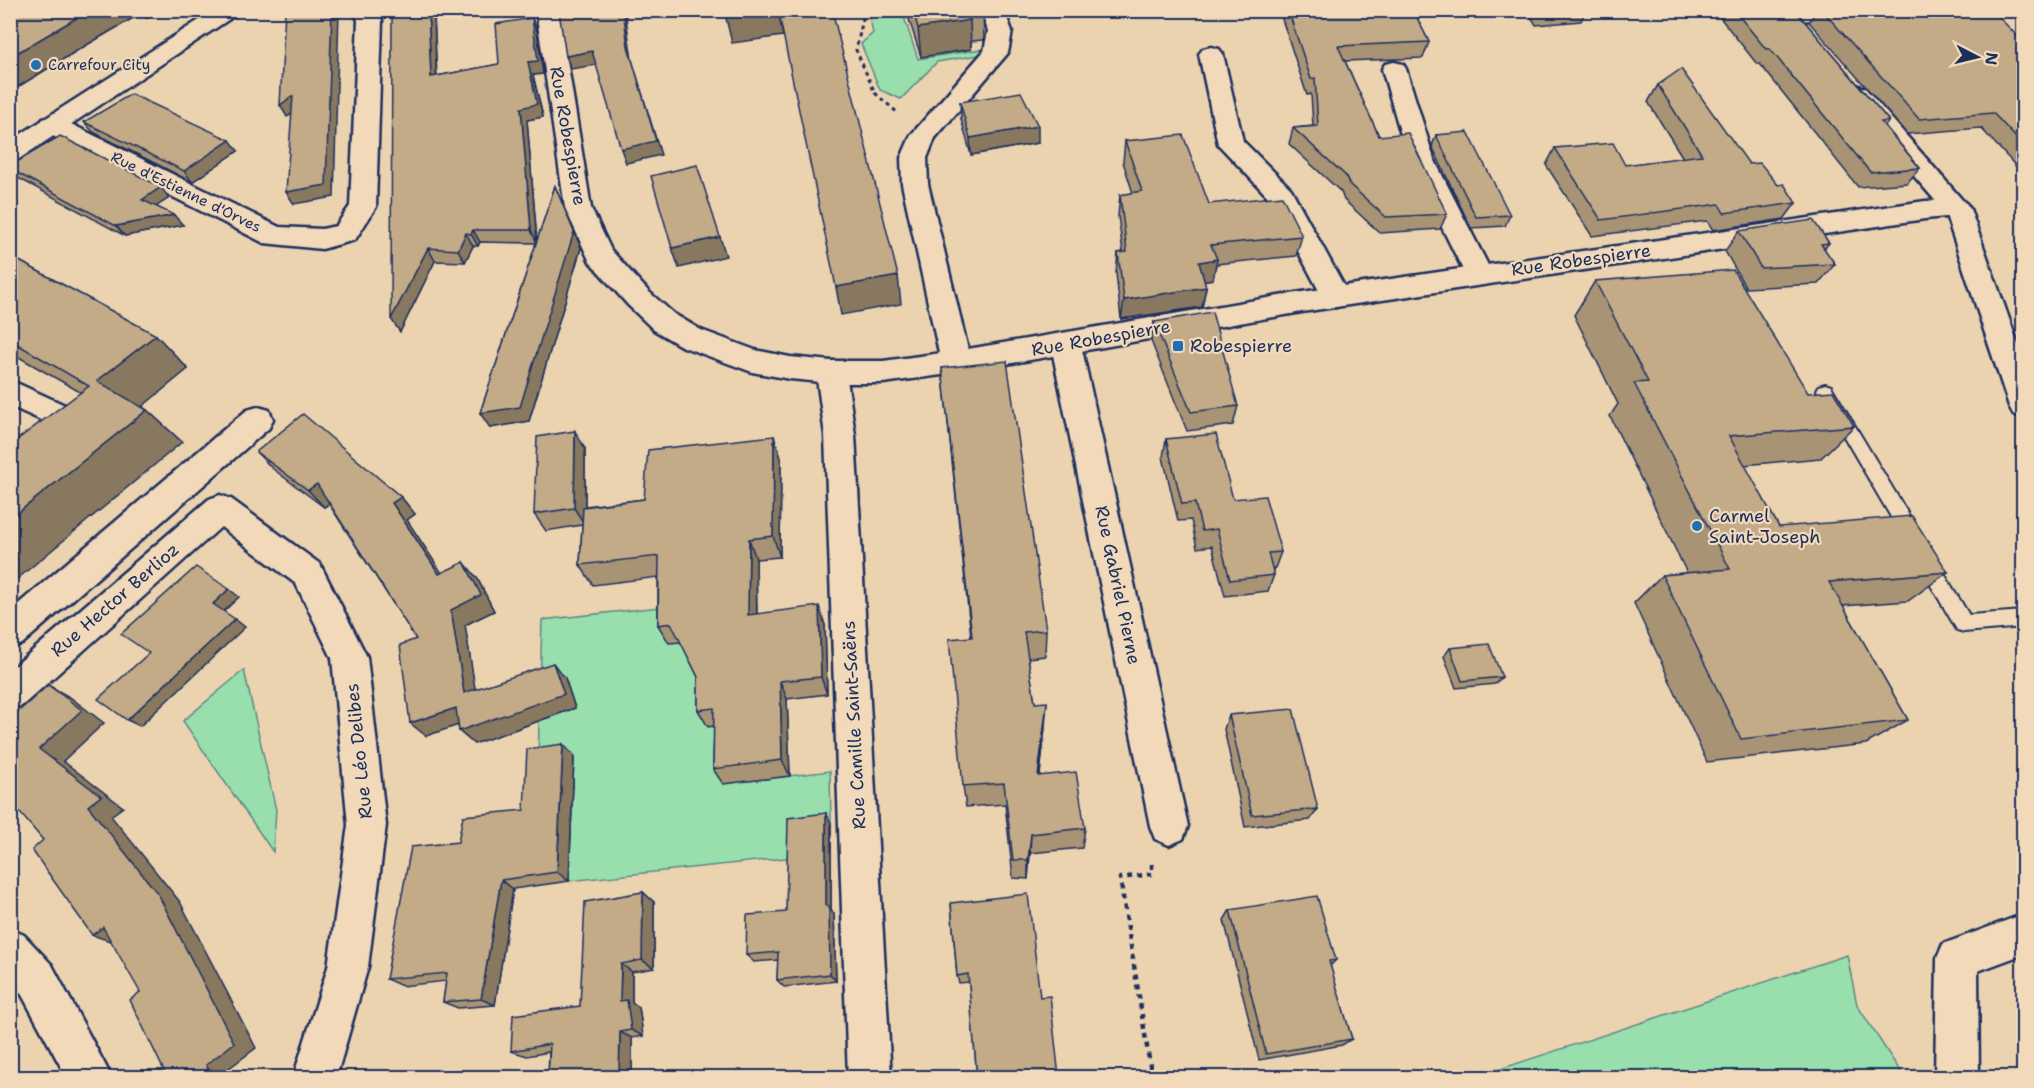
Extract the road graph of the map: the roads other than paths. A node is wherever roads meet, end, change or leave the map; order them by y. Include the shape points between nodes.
1 (202, 10) edge
2 (232, 10) edge
3 (363, 10) edge
4 (547, 10) edge
5 (992, 10) edge
6 (1826, 10) edge
7 (1791, 19) edge
8 (1211, 54) dead end
9 (1394, 69) dead end
10 (1842, 77) edge
11 (52, 125) junction
12 (10, 131) edge
13 (10, 153) edge
14 (1957, 209) junction
15 (1479, 274) junction
16 (1336, 297) junction
17 (1066, 345) junction
18 (956, 362) junction
19 (831, 372) junction
20 (1825, 390) edge
21 (12, 395) edge
22 (2024, 406) edge
23 (258, 419) dead end
24 (10, 479) edge
25 (220, 507) joint
26 (2024, 619) edge
27 (10, 633) edge
28 (10, 693) edge
29 (1169, 826) road end
30 (2024, 934) edge
31 (10, 949) edge
32 (91, 1077) edge
33 (314, 1077) edge
34 (870, 1077) edge
35 (1957, 1077) edge

1 - 12 street
2 - 11 street
3 - 11 street, Rue d'Estienne d'Orves via 370,20 363,207 345,233 322,240 274,236
4 - 19 street, Rue Robespierre via 578,208 600,255 664,321 691,338 752,361
5 - 18 street via 1000,31 996,53 924,135 915,158 915,184
6 - 7 street
8 - 16 street via 1232,144 1282,195
9 - 15 street via 1421,159
10 - 14 street
11 - 13 street
14 - 15 street, Rue Robespierre via 1925,210
14 - 22 street
15 - 16 street, Rue Robespierre
16 - 17 street, Rue Robespierre
17 - 18 street, Rue Robespierre
17 - 29 street, Rue Gabriel Pierne
18 - 19 street, Rue Robespierre via 884,372
19 - 34 street, Rue Camille Saint-Saëns via 840,435
20 - 26 lane via 1964,624
21 - 24 street via 56,414 59,430 49,449
23 - 27 street
25 - 28 street, Rue Hector Berlioz
25 - 33 street, Rue Léo Delibes via 308,574 349,657 368,825 348,967
30 - 35 street via 1957,958
31 - 32 street via 37,980

